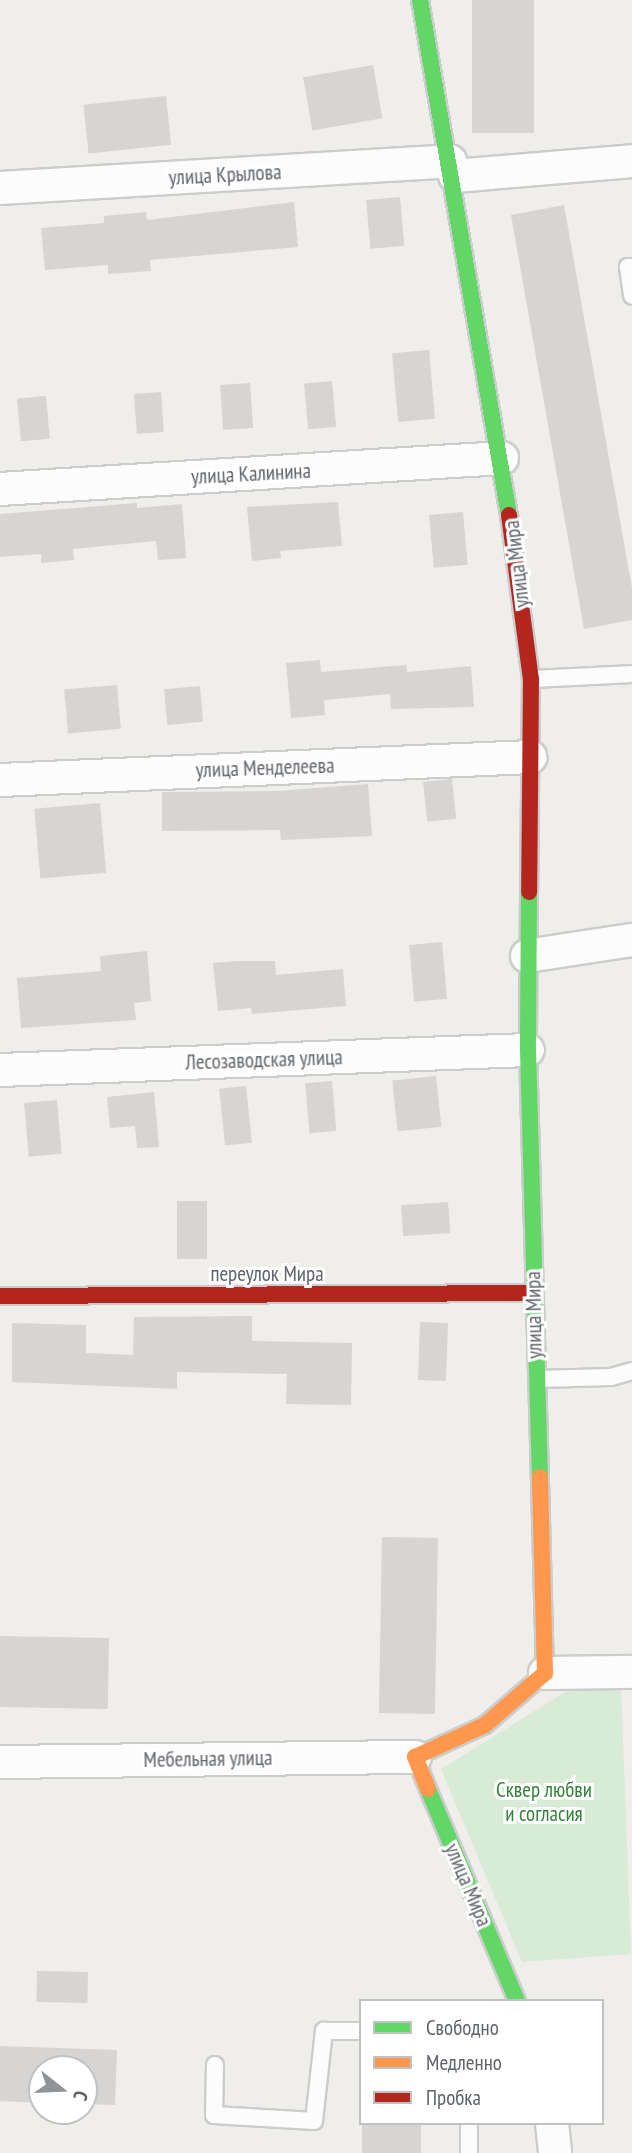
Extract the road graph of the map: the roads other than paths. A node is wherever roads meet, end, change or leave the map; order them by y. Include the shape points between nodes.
1 (420, 0) edge
2 (632, 161) edge
3 (452, 169) junction
4 (0, 188) edge
5 (632, 267) edge
6 (632, 296) edge
7 (502, 458) junction
8 (0, 489) edge
9 (632, 674) edge
10 (531, 679) junction
11 (531, 757) junction
12 (0, 780) edge
13 (632, 940) edge
14 (527, 956) junction
15 (528, 1050) junction
16 (0, 1070) edge
17 (534, 1293) junction
18 (0, 1296) edge
19 (632, 1371) edge
20 (535, 1379) junction
21 (632, 1672) edge
22 (545, 1673) junction
23 (415, 1757) junction
24 (0, 1762) edge
25 (516, 1999) edge
26 (359, 2031) edge
27 (215, 2065) dead end
28 (469, 2125) edge
29 (552, 2125) edge
30 (469, 2153) edge
31 (555, 2153) edge

1 - 3 street, улица Мира
2 - 3 street
3 - 4 street, улица Крылова
3 - 7 street, улица Мира
5 - 6 lane via 628,267
7 - 8 street, улица Калинина
7 - 10 street, улица Мира
9 - 10 lane
10 - 11 street, улица Мира
11 - 12 street, улица Менделеева
11 - 14 street, улица Мира
13 - 14 street
14 - 15 street, улица Мира
15 - 16 street, Лесозаводская улица
15 - 17 street, улица Мира
17 - 18 street, переулок Мира
17 - 20 street, улица Мира
19 - 20 lane via 611,1377
20 - 22 street, улица Мира
21 - 22 street
22 - 23 street via 485,1725
23 - 24 street, Мебельная улица
23 - 25 street, улица Мира
26 - 27 lane via 324,2031 314,2121 214,2115
28 - 30 lane
29 - 31 street

